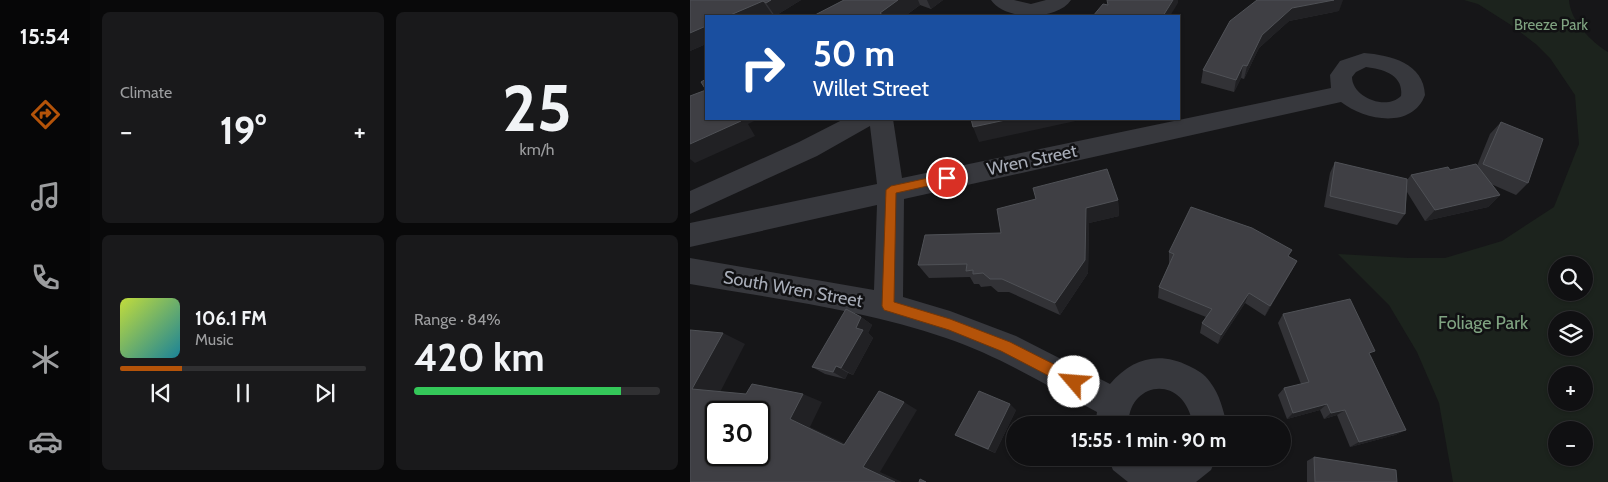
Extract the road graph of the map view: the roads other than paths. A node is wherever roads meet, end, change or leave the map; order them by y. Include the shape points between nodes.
1 (1061, 0) edge
2 (1005, 8) edge
3 (1344, 92) dead end
4 (861, 120) edge
5 (881, 120) edge
6 (891, 190) junction
7 (690, 203) edge
8 (690, 235) edge
9 (690, 272) edge
10 (888, 306) junction
11 (1114, 414) edge
12 (1209, 416) edge
13 (1133, 466) edge
14 (1188, 466) edge

1 - 2 street via 1034,10
3 - 6 street, Wren Street
4 - 7 street
5 - 6 street
6 - 8 street, Wren Street
6 - 10 street
9 - 10 street, South Wren Street
10 - 11 street, South Wren Street via 950,324 1005,347
11 - 12 street, South Wren Street via 1124,390 1136,380 1150,374 1165,373 1180,377 1193,386 1203,398
13 - 14 street via 1149,474 1166,475

